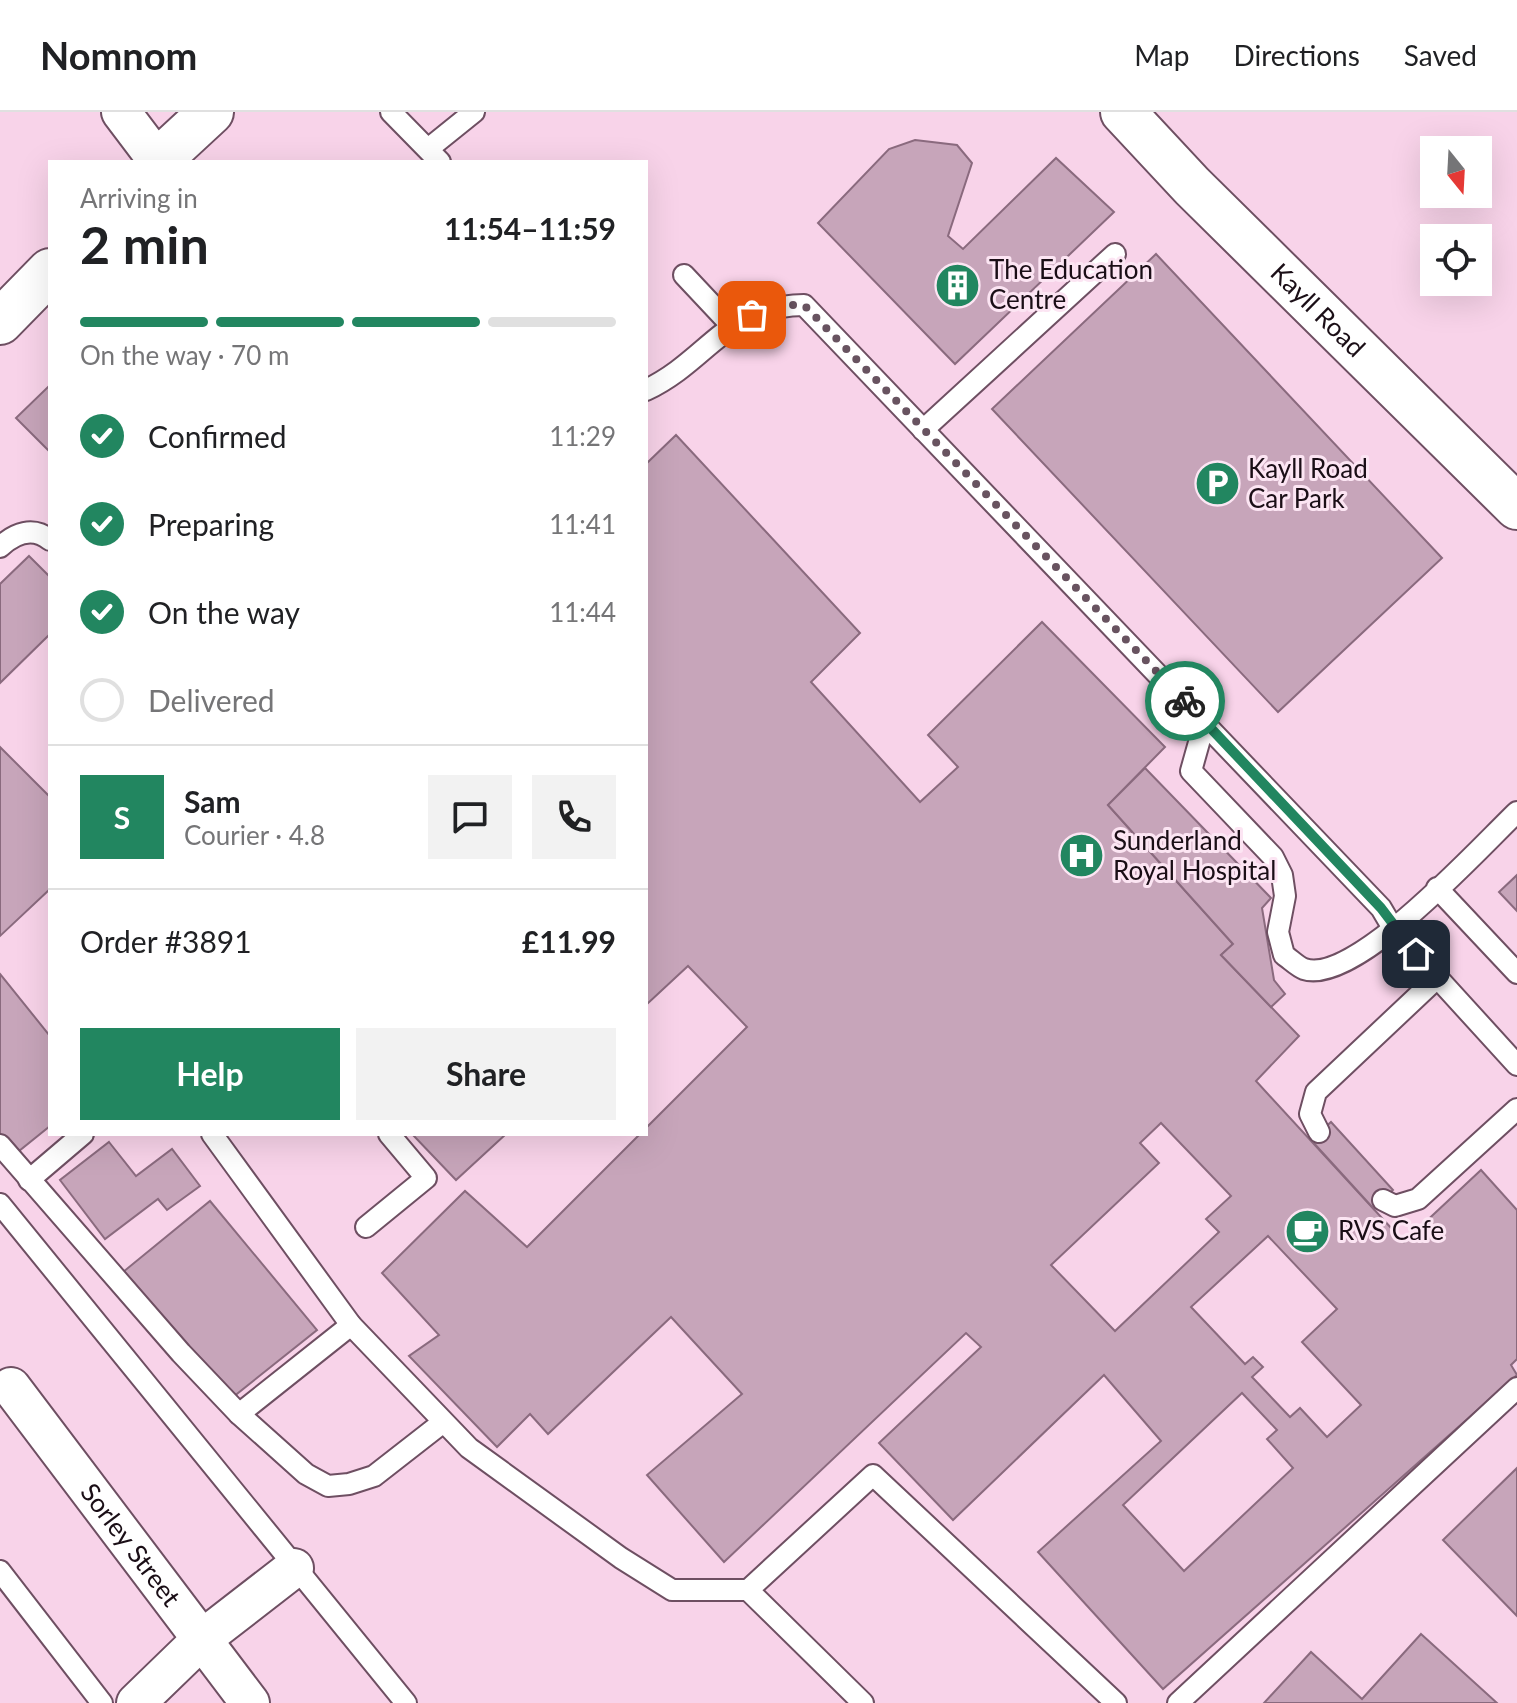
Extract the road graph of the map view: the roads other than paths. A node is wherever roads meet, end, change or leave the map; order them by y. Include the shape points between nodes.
1 (121, 112) edge
2 (211, 112) edge
3 (391, 112) edge
4 (474, 112) edge
5 (1123, 112) edge
6 (434, 156) edge
7 (157, 160) edge
8 (160, 160) edge
9 (1115, 254) dead end
10 (48, 273) edge
11 (684, 275) dead end
12 (0, 322) edge
13 (730, 324) junction
14 (648, 389) edge
15 (923, 430) junction
16 (1517, 507) edge
17 (48, 539) edge
18 (0, 547) edge
19 (1205, 721) junction
20 (1517, 812) edge
21 (1437, 888) junction
22 (1394, 930) junction
23 (1517, 973) edge
24 (1437, 978) junction
25 (1517, 1065) edge
26 (1517, 1109) edge
27 (1319, 1132) dead end
28 (81, 1136) edge
29 (213, 1136) edge
30 (391, 1136) edge
31 (0, 1145) edge
32 (29, 1180) junction
33 (1383, 1200) dead end
34 (0, 1204) edge
35 (366, 1227) dead end
36 (351, 1325) junction
37 (11, 1387) dead end
38 (1517, 1388) edge
39 (239, 1414) junction
40 (442, 1423) junction
41 (294, 1568) junction
42 (0, 1571) edge
43 (748, 1590) junction
44 (201, 1640) junction
45 (102, 1703) edge
46 (136, 1703) edge
47 (250, 1703) edge
48 (406, 1703) edge
49 (863, 1703) edge
50 (1116, 1703) edge
51 (1178, 1703) edge

1 - 7 street
2 - 8 street
3 - 6 lane
4 - 6 lane
5 - 16 street, Kayll Road
9 - 15 lane
10 - 12 street
11 - 13 lane
13 - 14 lane via 670,378
13 - 15 lane via 774,305 804,305
15 - 19 lane
17 - 18 lane via 34,531 20,533
19 - 22 lane via 1381,908
19 - 22 lane via 1191,771 1273,857 1285,896 1278,932 1284,955 1305,969 1331,969
20 - 21 lane
21 - 22 lane
21 - 23 lane
22 - 24 lane
24 - 25 lane
24 - 27 lane via 1316,1092 1310,1114
26 - 33 lane via 1418,1199 1395,1206
28 - 32 lane
29 - 36 lane
30 - 35 lane via 426,1178
31 - 32 lane
32 - 39 lane
34 - 41 lane
36 - 39 lane
36 - 40 lane
37 - 44 street, Sorley Street
38 - 51 lane
39 - 40 lane via 306,1474 328,1486 374,1476
40 - 43 lane via 469,1448 672,1590
41 - 44 street
41 - 48 lane
42 - 45 lane
43 - 49 lane
43 - 50 lane via 873,1475
44 - 46 street
44 - 47 street, Sorley Street

